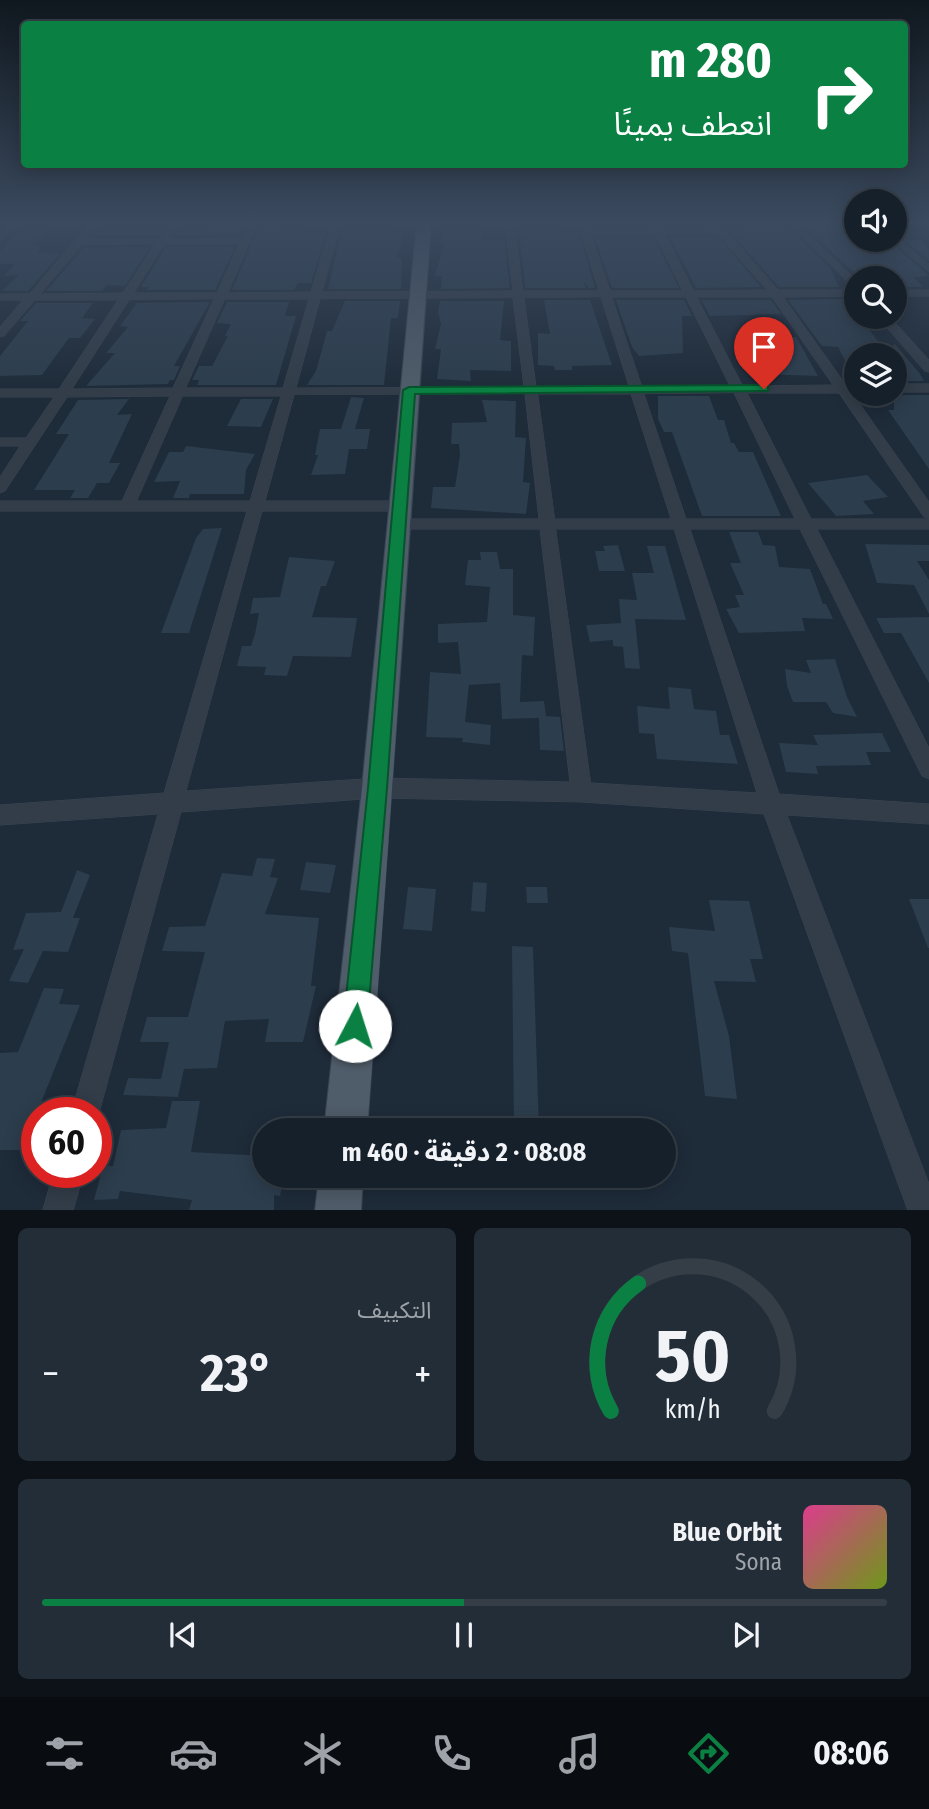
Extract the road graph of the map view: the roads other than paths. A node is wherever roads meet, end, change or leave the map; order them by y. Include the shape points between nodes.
1 (48, 278) edge
2 (138, 278) edge
3 (229, 278) edge
4 (320, 278) edge
5 (420, 278) edge
6 (517, 278) edge
7 (600, 278) edge
8 (682, 278) edge
9 (763, 278) edge
10 (844, 293) edge
11 (907, 293) edge
12 (929, 293) edge
13 (605, 294) junction
14 (690, 294) junction
15 (776, 294) junction
16 (315, 295) junction
17 (419, 295) junction
18 (519, 295) junction
19 (126, 296) junction
20 (221, 296) junction
21 (0, 297) edge
22 (32, 297) junction
23 (895, 329) edge
24 (0, 334) edge
25 (929, 368) edge
26 (844, 382) edge
27 (844, 388) edge
28 (907, 388) edge
29 (929, 388) edge
30 (636, 389) junction
31 (738, 389) junction
32 (409, 390) junction
33 (531, 390) junction
34 (287, 391) junction
35 (178, 392) junction
36 (0, 393) edge
37 (62, 393) junction
38 (861, 406) edge
39 (0, 442) edge
40 (30, 442) junction
41 (0, 488) edge
42 (0, 506) edge
43 (127, 506) junction
44 (254, 506) junction
45 (929, 513) edge
46 (398, 515) junction
47 (929, 524) edge
48 (806, 525) junction
49 (548, 526) junction
50 (681, 526) junction
51 (929, 769) edge
52 (378, 788) junction
53 (582, 792) junction
54 (171, 801) junction
55 (771, 803) junction
56 (929, 814) edge
57 (2, 820) edge
58 (89, 1097) edge
59 (346, 1118) edge
60 (64, 1188) edge
61 (340, 1188) edge
62 (58, 1210) edge
63 (338, 1210) edge
64 (924, 1210) edge

1 - 22 street
2 - 19 street
3 - 20 street
4 - 16 street
5 - 17 main road
6 - 18 street
7 - 13 street
8 - 14 street
9 - 15 street
10 - 15 street
11 - 12 street
13 - 14 street
13 - 18 street
13 - 30 street
14 - 15 street
14 - 31 street
15 - 26 street
16 - 17 street
16 - 20 street
16 - 34 street
17 - 18 street
17 - 32 main road
18 - 33 street
19 - 20 street
19 - 22 street
19 - 37 street
20 - 35 street
21 - 22 street
22 - 24 street
23 - 25 street
27 - 31 street
28 - 29 street
30 - 31 street
30 - 33 street
30 - 50 street
31 - 48 street
32 - 33 street
32 - 34 street
32 - 46 main road
33 - 49 street
34 - 35 street
34 - 44 street
35 - 37 street
35 - 43 street
36 - 37 street
37 - 40 street
38 - 45 street
39 - 40 street
40 - 41 street
42 - 43 street
43 - 44 street
44 - 46 street
44 - 54 street
46 - 49 street
46 - 52 main road
47 - 48 street
48 - 50 street
48 - 51 street
49 - 50 street
49 - 53 street
50 - 55 street
52 - 53 street
52 - 54 street
52 - 59 main road
53 - 55 street
54 - 57 street
54 - 58 street
55 - 56 street
55 - 64 street
60 - 62 street
61 - 63 main road

